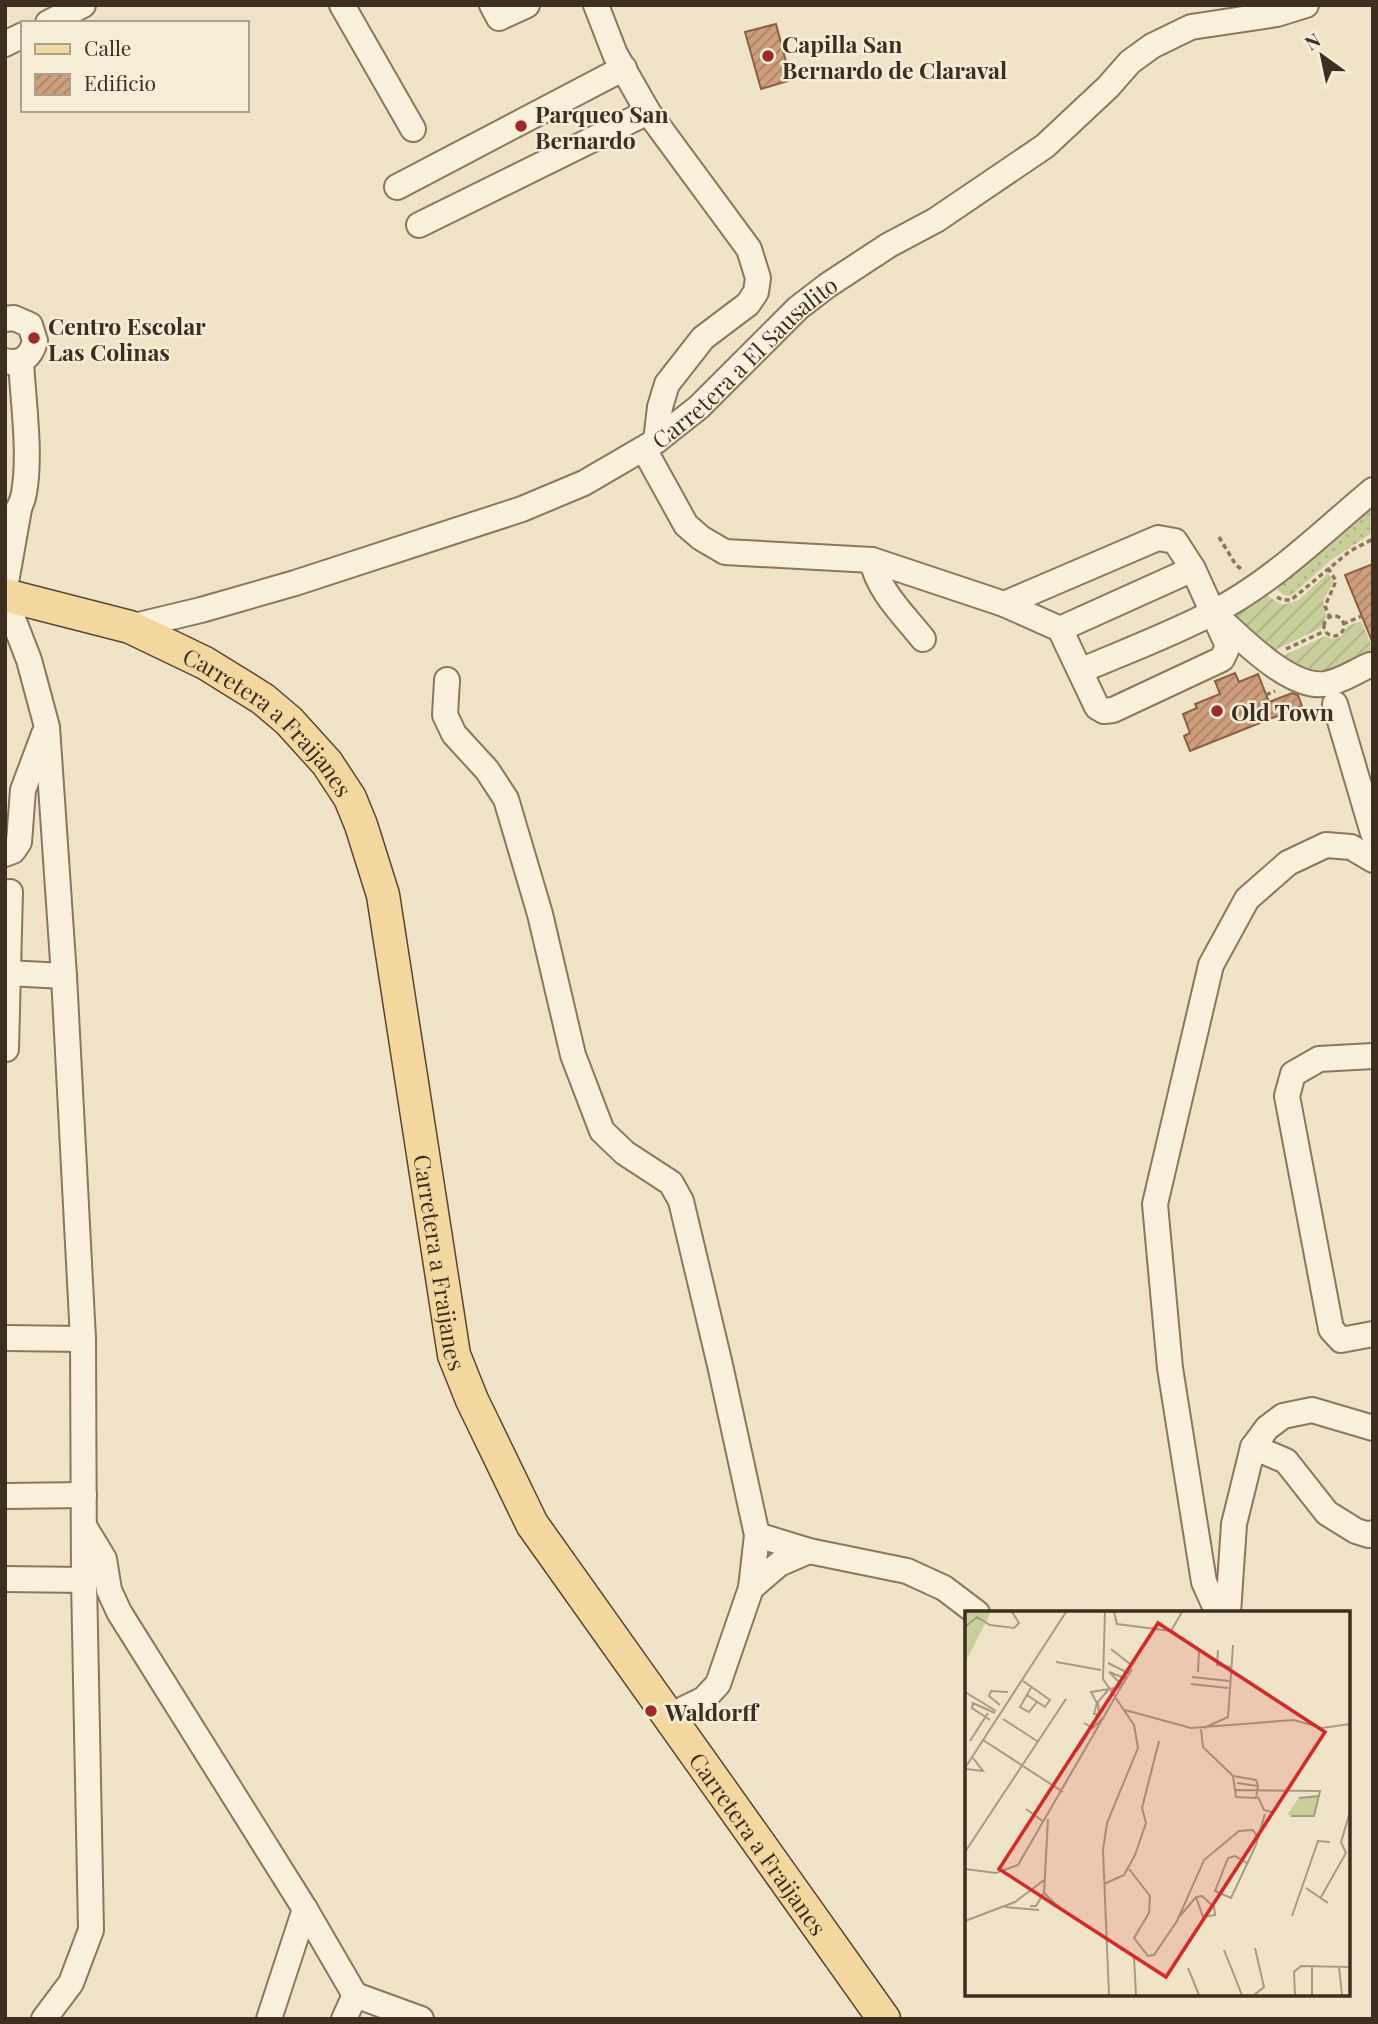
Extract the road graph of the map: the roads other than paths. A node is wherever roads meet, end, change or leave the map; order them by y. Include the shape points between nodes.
1 (83, 5) edge
2 (342, 5) edge
3 (492, 5) edge
4 (527, 5) edge
5 (596, 5) edge
6 (1306, 5) edge
7 (52, 21) edge
8 (21, 36) edge
9 (5, 44) edge
10 (619, 61) junction
11 (648, 112) junction
12 (413, 129) dead end
13 (397, 187) dead end
14 (419, 225) dead end
15 (5, 319) edge
16 (13, 361) edge
17 (14, 400) edge
18 (15, 442) edge
19 (650, 445) junction
20 (1373, 490) edge
21 (13, 505) edge
22 (872, 560) junction
23 (1193, 569) junction
24 (5, 588) edge
25 (5, 596) edge
26 (1004, 604) junction
27 (1213, 613) junction
28 (130, 627) junction
29 (1060, 629) junction
30 (923, 639) dead end
31 (1370, 665) dead end
32 (1080, 671) junction
33 (447, 680) dead end
34 (1335, 704) dead end
35 (47, 727) junction
36 (1373, 833) edge
37 (5, 854) edge
38 (1373, 860) edge
39 (10, 892) dead end
40 (7, 973) edge
41 (64, 976) junction
42 (6, 1049) edge
43 (1373, 1056) edge
44 (1373, 1334) edge
45 (5, 1338) edge
46 (83, 1339) junction
47 (1373, 1428) edge
48 (1253, 1447) junction
49 (84, 1495) junction
50 (5, 1496) edge
51 (84, 1526) junction
52 (1373, 1533) edge
53 (757, 1535) junction
54 (809, 1551) junction
55 (5, 1579) edge
56 (84, 1580) junction
57 (751, 1588) junction
58 (974, 1611) edge
59 (1216, 1611) edge
60 (1228, 1611) edge
61 (669, 1716) junction
62 (305, 1909) junction
63 (355, 1995) junction
64 (44, 2019) edge
65 (269, 2019) edge
66 (344, 2019) edge
67 (421, 2019) edge
68 (884, 2019) edge

1 - 7 street
2 - 12 street
3 - 4 street via 499,18
5 - 10 street
6 - 19 street, Carretera a El Sausalito via 1191,27 1152,46 1045,146 798,308 699,407
8 - 9 street
10 - 11 street
10 - 13 street
11 - 14 street
11 - 19 street via 749,249 758,278 748,304 704,338 667,384
15 - 16 street via 22,320 34,332 28,357
16 - 17 street
17 - 18 street
18 - 21 street
19 - 22 street via 686,525 725,552
19 - 28 street, Carretera a El Sausalito via 584,484 522,509 295,583
20 - 27 street via 1299,555
21 - 24 street
22 - 26 street
22 - 30 street via 890,598
23 - 26 street via 1175,541 1158,538
23 - 27 street
23 - 29 street
25 - 28 main road, Carretera a Fraijanes
25 - 35 street
26 - 29 street
27 - 31 street via 1265,659 1311,684 1324,685
27 - 32 street
27 - 32 street via 1227,646 1222,659 1113,710 1097,707
28 - 61 main road, Carretera a Fraijanes via 205,663 263,699 327,763 350,798 383,895 454,1355 532,1524
29 - 32 street
33 - 53 street via 445,715 454,734 506,799 540,914 573,1055 603,1131 625,1153 671,1183 681,1201
34 - 36 street
35 - 37 street via 23,790 19,842
35 - 41 street
38 - 59 street via 1351,847 1326,845 1288,863 1247,899 1211,965 1155,1204 1170,1368 1204,1582
39 - 40 street
40 - 41 street
40 - 42 street
41 - 46 street
43 - 44 street via 1320,1059 1293,1073 1287,1096 1331,1329 1340,1340
45 - 46 street
46 - 49 street
47 - 48 street via 1312,1410 1283,1416 1266,1428
48 - 52 street via 1286,1461 1327,1513 1356,1531
48 - 60 street via 1234,1524
49 - 50 street
49 - 51 street
51 - 56 street
51 - 62 street via 104,1559 109,1590 119,1612
53 - 54 street
53 - 57 street
54 - 57 street via 779,1564
54 - 58 street via 907,1571 944,1587
55 - 56 street
56 - 64 street via 91,1930 71,1983
57 - 61 street via 718,1684 704,1699
61 - 68 main road, Carretera a Fraijanes
62 - 63 street
62 - 65 street
63 - 66 street
63 - 67 street

